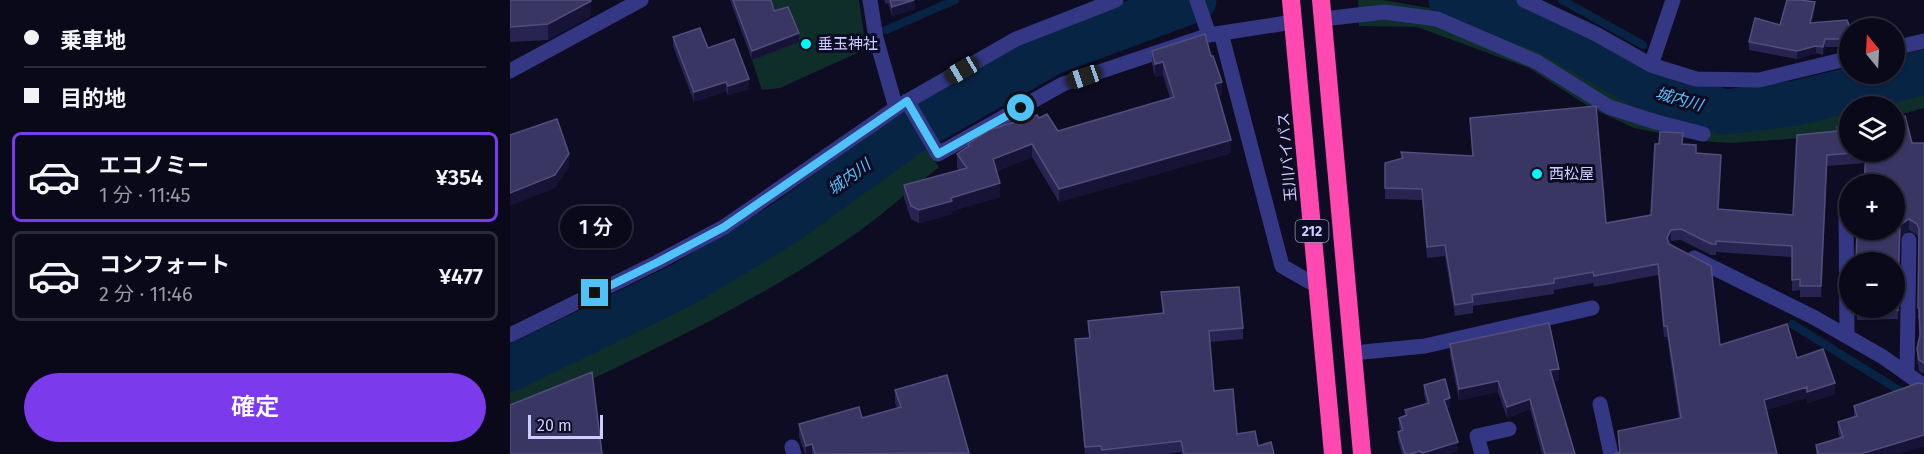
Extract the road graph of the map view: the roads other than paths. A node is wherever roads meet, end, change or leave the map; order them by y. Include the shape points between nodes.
1 (641, 0) edge
2 (870, 0) edge
3 (1116, 0) edge
4 (1197, 0) edge
5 (1524, 0) edge
6 (1673, 0) edge
7 (1292, 10) edge
8 (1322, 11) edge
9 (1215, 34) junction
10 (1924, 41) edge
11 (1905, 45) edge
12 (1839, 61) edge
13 (1650, 65) junction
14 (510, 71) edge
15 (901, 105) junction
16 (1703, 134) dead end
17 (1846, 240) edge
18 (1909, 240) dead end
19 (1677, 249) edge
20 (1317, 286) junction
21 (1592, 308) dead end
22 (510, 335) edge
23 (1847, 336) junction
24 (1353, 353) junction
25 (1907, 374) junction
26 (1924, 386) edge
27 (1600, 404) dead end
28 (1509, 429) dead end
29 (1333, 454) edge
30 (1362, 454) edge
31 (1482, 454) edge
32 (1611, 454) edge

1 - 14 street
2 - 15 street via 876,38
3 - 15 street via 1016,39
4 - 9 street
5 - 13 street
6 - 13 street
7 - 9 street
7 - 20 highway, 玉川バイパス / 212
8 - 16 street via 1384,12 1437,19 1537,62 1609,107
8 - 24 highway, 212
9 - 15 street via 1063,84 938,154
9 - 20 street via 1282,266
10 - 11 street
12 - 13 street via 1759,80 1696,79
15 - 22 street via 724,227
17 - 23 street
18 - 25 street
19 - 23 street
20 - 29 highway, 玉川バイパス / 212
21 - 24 street via 1425,346
23 - 25 street
24 - 30 highway, 212
25 - 26 street
27 - 32 street
28 - 31 street via 1477,436

